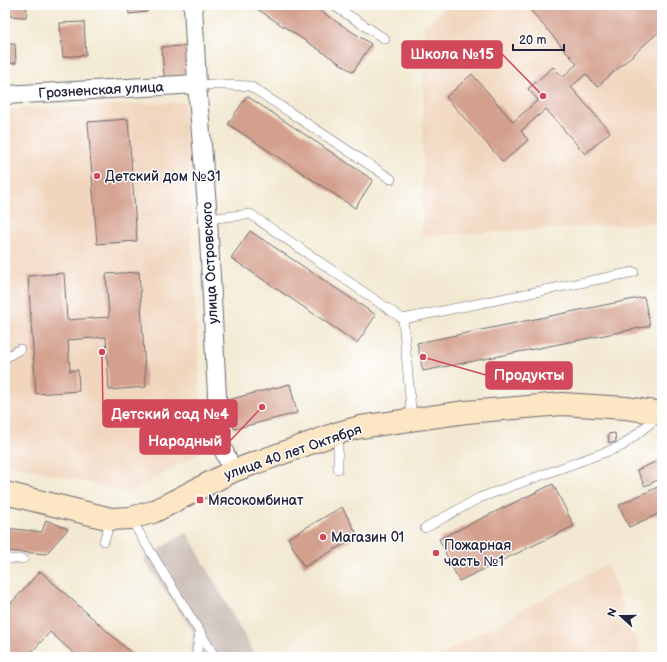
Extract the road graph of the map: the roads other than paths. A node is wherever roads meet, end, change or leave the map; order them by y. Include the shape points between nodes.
1 (193, 5) edge
2 (333, 5) edge
3 (385, 39) dead end
4 (197, 84) junction
5 (5, 95) edge
6 (391, 179) dead end
7 (208, 219) junction
8 (634, 272) dead end
9 (403, 318) junction
10 (20, 349) dead end
11 (5, 358) edge
12 (662, 413) edge
13 (412, 420) junction
14 (338, 434) junction
15 (338, 469) dead end
16 (233, 471) junction
17 (5, 493) edge
18 (121, 518) junction
19 (425, 528) dead end
20 (104, 541) dead end
21 (5, 559) edge
22 (23, 559) dead end
23 (200, 632) junction
24 (196, 657) edge
25 (214, 657) edge

1 - 4 street, улица Островского
2 - 3 lane
4 - 5 street, Грозненская улица
4 - 6 lane via 250,86
4 - 7 street, улица Островского
7 - 9 lane via 250,214
7 - 16 street, улица Островского via 219,435
8 - 9 lane
9 - 13 lane
10 - 11 lane
12 - 13 main road, улица 40 лет Октября via 562,404 466,412
12 - 19 lane via 622,446 479,498
13 - 14 main road, улица 40 лет Октября via 360,427
14 - 15 lane
14 - 16 main road, улица 40 лет Октября
16 - 18 main road, улица 40 лет Октября via 152,512
17 - 18 main road, улица 40 лет Октября
18 - 20 lane
18 - 23 lane
21 - 22 lane
23 - 24 lane
23 - 25 lane

